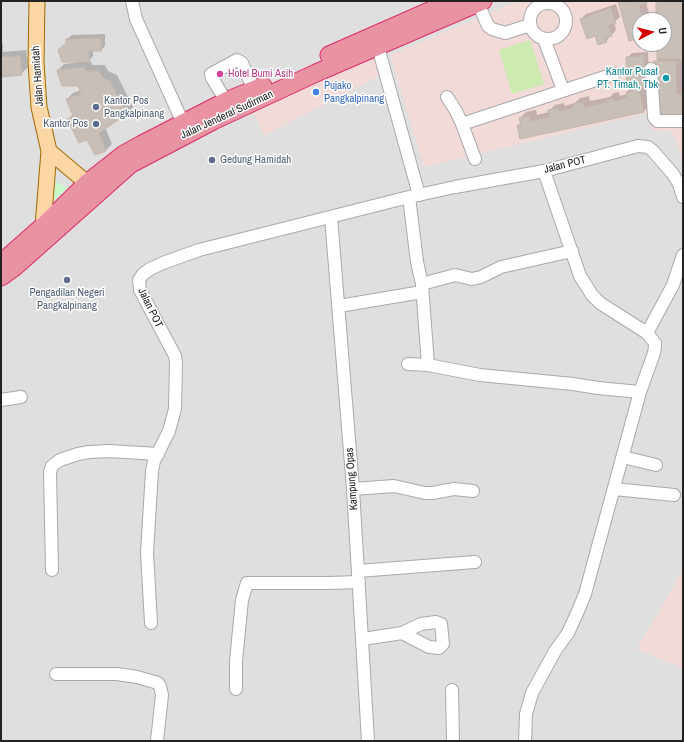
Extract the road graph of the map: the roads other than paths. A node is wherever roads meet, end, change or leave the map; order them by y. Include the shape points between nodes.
1 (37, 1) edge
2 (132, 1) edge
3 (452, 1) edge
4 (480, 2) edge
5 (530, 25) junction
6 (544, 39) junction
7 (378, 47) junction
8 (651, 69) dead end
9 (614, 74) dead end
10 (563, 90) junction
11 (255, 96) junction
12 (447, 97) dead end
13 (226, 101) junction
14 (683, 121) edge
15 (462, 124) junction
16 (180, 129) junction
17 (49, 151) junction
18 (475, 159) dead end
19 (544, 171) junction
20 (87, 183) junction
21 (414, 196) junction
22 (683, 197) edge
23 (331, 217) junction
24 (47, 230) junction
25 (572, 251) junction
26 (683, 255) edge
27 (1, 263) edge
28 (1, 277) edge
29 (422, 288) junction
30 (339, 306) junction
31 (647, 333) junction
32 (408, 364) dead end
33 (428, 365) junction
34 (640, 392) junction
35 (21, 397) dead end
36 (1, 400) edge
37 (158, 454) junction
38 (623, 457) junction
39 (656, 466) dead end
40 (353, 489) junction
41 (614, 489) junction
42 (474, 491) dead end
43 (674, 495) dead end
44 (476, 562) dead end
45 (52, 570) dead end
46 (359, 576) junction
47 (151, 623) dead end
48 (402, 633) dead end
49 (363, 639) junction
50 (56, 674) dead end
51 (236, 689) dead end
52 (452, 690) dead end
53 (157, 741) edge
54 (368, 741) edge
55 (453, 741) edge
56 (525, 741) edge

1 - 17 main road, Jalan Hamidah via 36,62 39,107
2 - 16 street via 136,19
3 - 11 highway, Jalan Jenderal Sudirman
4 - 5 street via 488,26 492,29 506,33
4 - 7 highway, Jalan Jenderal Sudirman
5 - 6 street via 538,36
5 - 6 street via 530,18 536,7 548,3 560,8 566,20 562,33 557,37
6 - 10 street
7 - 11 highway, Jalan Jenderal Sudirman
7 - 21 street
8 - 14 street via 654,117 657,121
9 - 10 street
10 - 15 street
11 - 13 highway, Jalan Jenderal Sudirman
11 - 13 street via 242,63 237,60 211,74
11 - 16 highway, Jalan Jenderal Sudirman
12 - 15 street
13 - 16 highway, Jalan Jenderal Sudirman
15 - 18 street
16 - 20 highway, Jalan Jenderal Sudirman via 124,154
16 - 24 highway, Jalan Jenderal Sudirman
17 - 20 main road
17 - 24 main road, Jalan Hamidah
19 - 21 street, Jalan POT
19 - 22 street, Jalan POT via 644,146 652,150 673,174
19 - 25 street
20 - 24 highway, Jalan Jenderal Sudirman
21 - 23 street, Jalan POT
21 - 29 street via 417,262
23 - 30 street, Kampung Opas
23 - 37 street, Jalan POT via 199,250 156,266 140,277 140,290 175,356 176,363 175,410 169,432
24 - 27 highway, Jalan Jenderal Sudirman
24 - 28 highway, Jalan Jenderal Sudirman via 15,267
25 - 29 street via 501,267 472,279 455,275
25 - 31 street via 580,276 600,304
26 - 31 street via 673,285
29 - 30 street
29 - 33 street
30 - 40 street, Kampung Opas
31 - 34 street via 655,346
32 - 33 street
33 - 34 street via 480,375
34 - 38 street
35 - 36 street
37 - 45 street via 89,452 60,460 52,466
37 - 47 street, Jalan POT via 152,471 147,553
38 - 39 street
38 - 41 street
40 - 42 street via 394,486 425,493 454,489
40 - 46 street, Kampung Opas
41 - 43 street
41 - 56 street via 585,594 568,634 555,651 532,693 526,714
44 - 46 street
46 - 49 street, Kampung Opas
46 - 51 street via 316,583 247,583 242,600 236,654
48 - 49 street
49 - 54 street, Kampung Opas
50 - 53 street via 117,674 158,683 162,695
52 - 55 street

